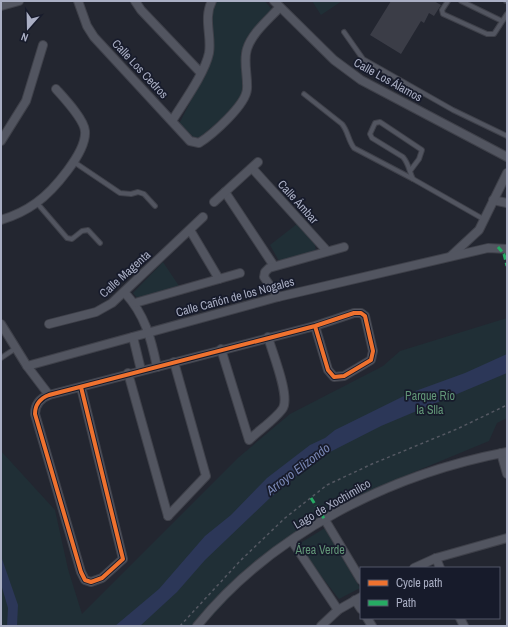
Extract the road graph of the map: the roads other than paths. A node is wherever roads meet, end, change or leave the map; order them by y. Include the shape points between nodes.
1 (19, 1) edge
2 (78, 1) edge
3 (135, 1) edge
4 (448, 1) edge
5 (461, 1) edge
6 (210, 2) edge
7 (277, 4) edge
8 (1, 6) edge
9 (507, 14) edge
10 (502, 21) junction
11 (344, 32) dead end
12 (44, 45) dead end
13 (200, 72) junction
14 (56, 89) dead end
15 (304, 94) dead end
16 (172, 121) junction
17 (507, 136) edge
18 (1, 141) edge
19 (507, 157) edge
20 (74, 162) junction
21 (410, 171) junction
22 (507, 173) edge
23 (413, 179) junction
24 (225, 192) junction
25 (493, 200) junction
26 (37, 202) junction
27 (214, 202) dead end
28 (507, 203) edge
29 (155, 206) dead end
30 (203, 217) dead end
31 (1, 220) edge
32 (485, 220) junction
33 (190, 230) junction
34 (100, 243) dead end
35 (344, 247) dead end
36 (507, 249) edge
37 (327, 252) junction
38 (452, 256) junction
39 (274, 266) junction
40 (240, 273) dead end
41 (219, 279) junction
42 (125, 293) junction
43 (278, 297) junction
44 (135, 303) junction
45 (1, 324) edge
46 (49, 324) dead end
47 (315, 326) junction
48 (149, 332) junction
49 (133, 337) junction
50 (268, 337) junction
51 (16, 348) junction
52 (221, 349) junction
53 (1, 358) edge
54 (174, 362) junction
55 (27, 366) junction
56 (156, 367) junction
57 (141, 370) junction
58 (128, 373) junction
59 (81, 387) junction
60 (50, 395) junction
61 (504, 452) edge
62 (507, 474) edge
63 (325, 520) junction
64 (507, 538) edge
65 (292, 541) junction
66 (436, 558) junction
67 (416, 567) edge
68 (440, 567) edge
69 (360, 578) edge
70 (358, 598) edge
71 (338, 610) junction
72 (197, 626) edge
73 (321, 626) edge

1 - 8 street
2 - 16 street, Calle Los Cedros via 94,37
3 - 13 street
4 - 10 lane via 442,10 443,14 487,34 494,34
5 - 10 lane
6 - 13 street via 207,22 209,52
7 - 16 street, Calle Los Cedros via 249,43 246,58 248,82 245,98 239,107 199,143 190,141
7 - 19 street, Calle Los Álamos via 334,60 361,80
9 - 10 lane
11 - 17 lane via 363,59 453,110
12 - 18 street via 26,101
13 - 16 street
14 - 20 street via 85,130 82,147
15 - 23 lane via 347,129 348,140 354,148
20 - 26 street
20 - 29 lane via 120,193 144,194
21 - 21 lane via 403,157 372,138 370,134 375,123 380,122 422,150
21 - 23 lane
22 - 25 street, Calle Cañón de los Nogales
23 - 32 lane
24 - 27 street
24 - 37 street, Calle Ámbar via 255,165
24 - 39 street
25 - 28 street
25 - 32 street, Calle Cañón de los Nogales
26 - 31 street via 18,214
26 - 34 lane via 68,238 72,239 82,231 88,230
30 - 33 street, Calle Magenta
32 - 38 street, Calle Cañón de los Nogales via 473,237
33 - 41 street
33 - 42 street, Calle Magenta
35 - 37 street
36 - 38 street, Calle Cañón de los Nogales via 488,248
37 - 39 street
38 - 43 street, Calle Cañón de los Nogales
39 - 43 street via 267,270 264,276
40 - 41 street
41 - 44 street
42 - 44 street
42 - 46 street, Calle Magenta via 96,312
43 - 48 street, Calle Cañón de los Nogales
44 - 48 street
45 - 51 street
47 - 47 street via 328,370 334,377 340,378 371,360 373,351 366,318 361,313
47 - 50 street
48 - 49 street, Calle Cañón de los Nogales
48 - 56 street
49 - 55 street, Calle Cañón de los Nogales
49 - 57 street
50 - 52 street
50 - 52 street via 284,391 284,402 280,411 249,440
51 - 53 lane
51 - 55 street
52 - 54 street
54 - 56 street
54 - 58 street via 206,476 168,516
55 - 60 street
56 - 57 street
57 - 58 street
58 - 59 street
59 - 60 street
59 - 60 street via 123,559 94,582 85,580 81,572 35,414 37,404
61 - 62 street
61 - 63 street, Lago de Xochimilco via 450,465 385,488
63 - 65 street, Lago de Xochimilco
63 - 69 street
64 - 66 street
65 - 71 street
65 - 72 street, Lago de Xochimilco via 248,574
66 - 67 street
66 - 68 street
70 - 71 street
71 - 73 street

